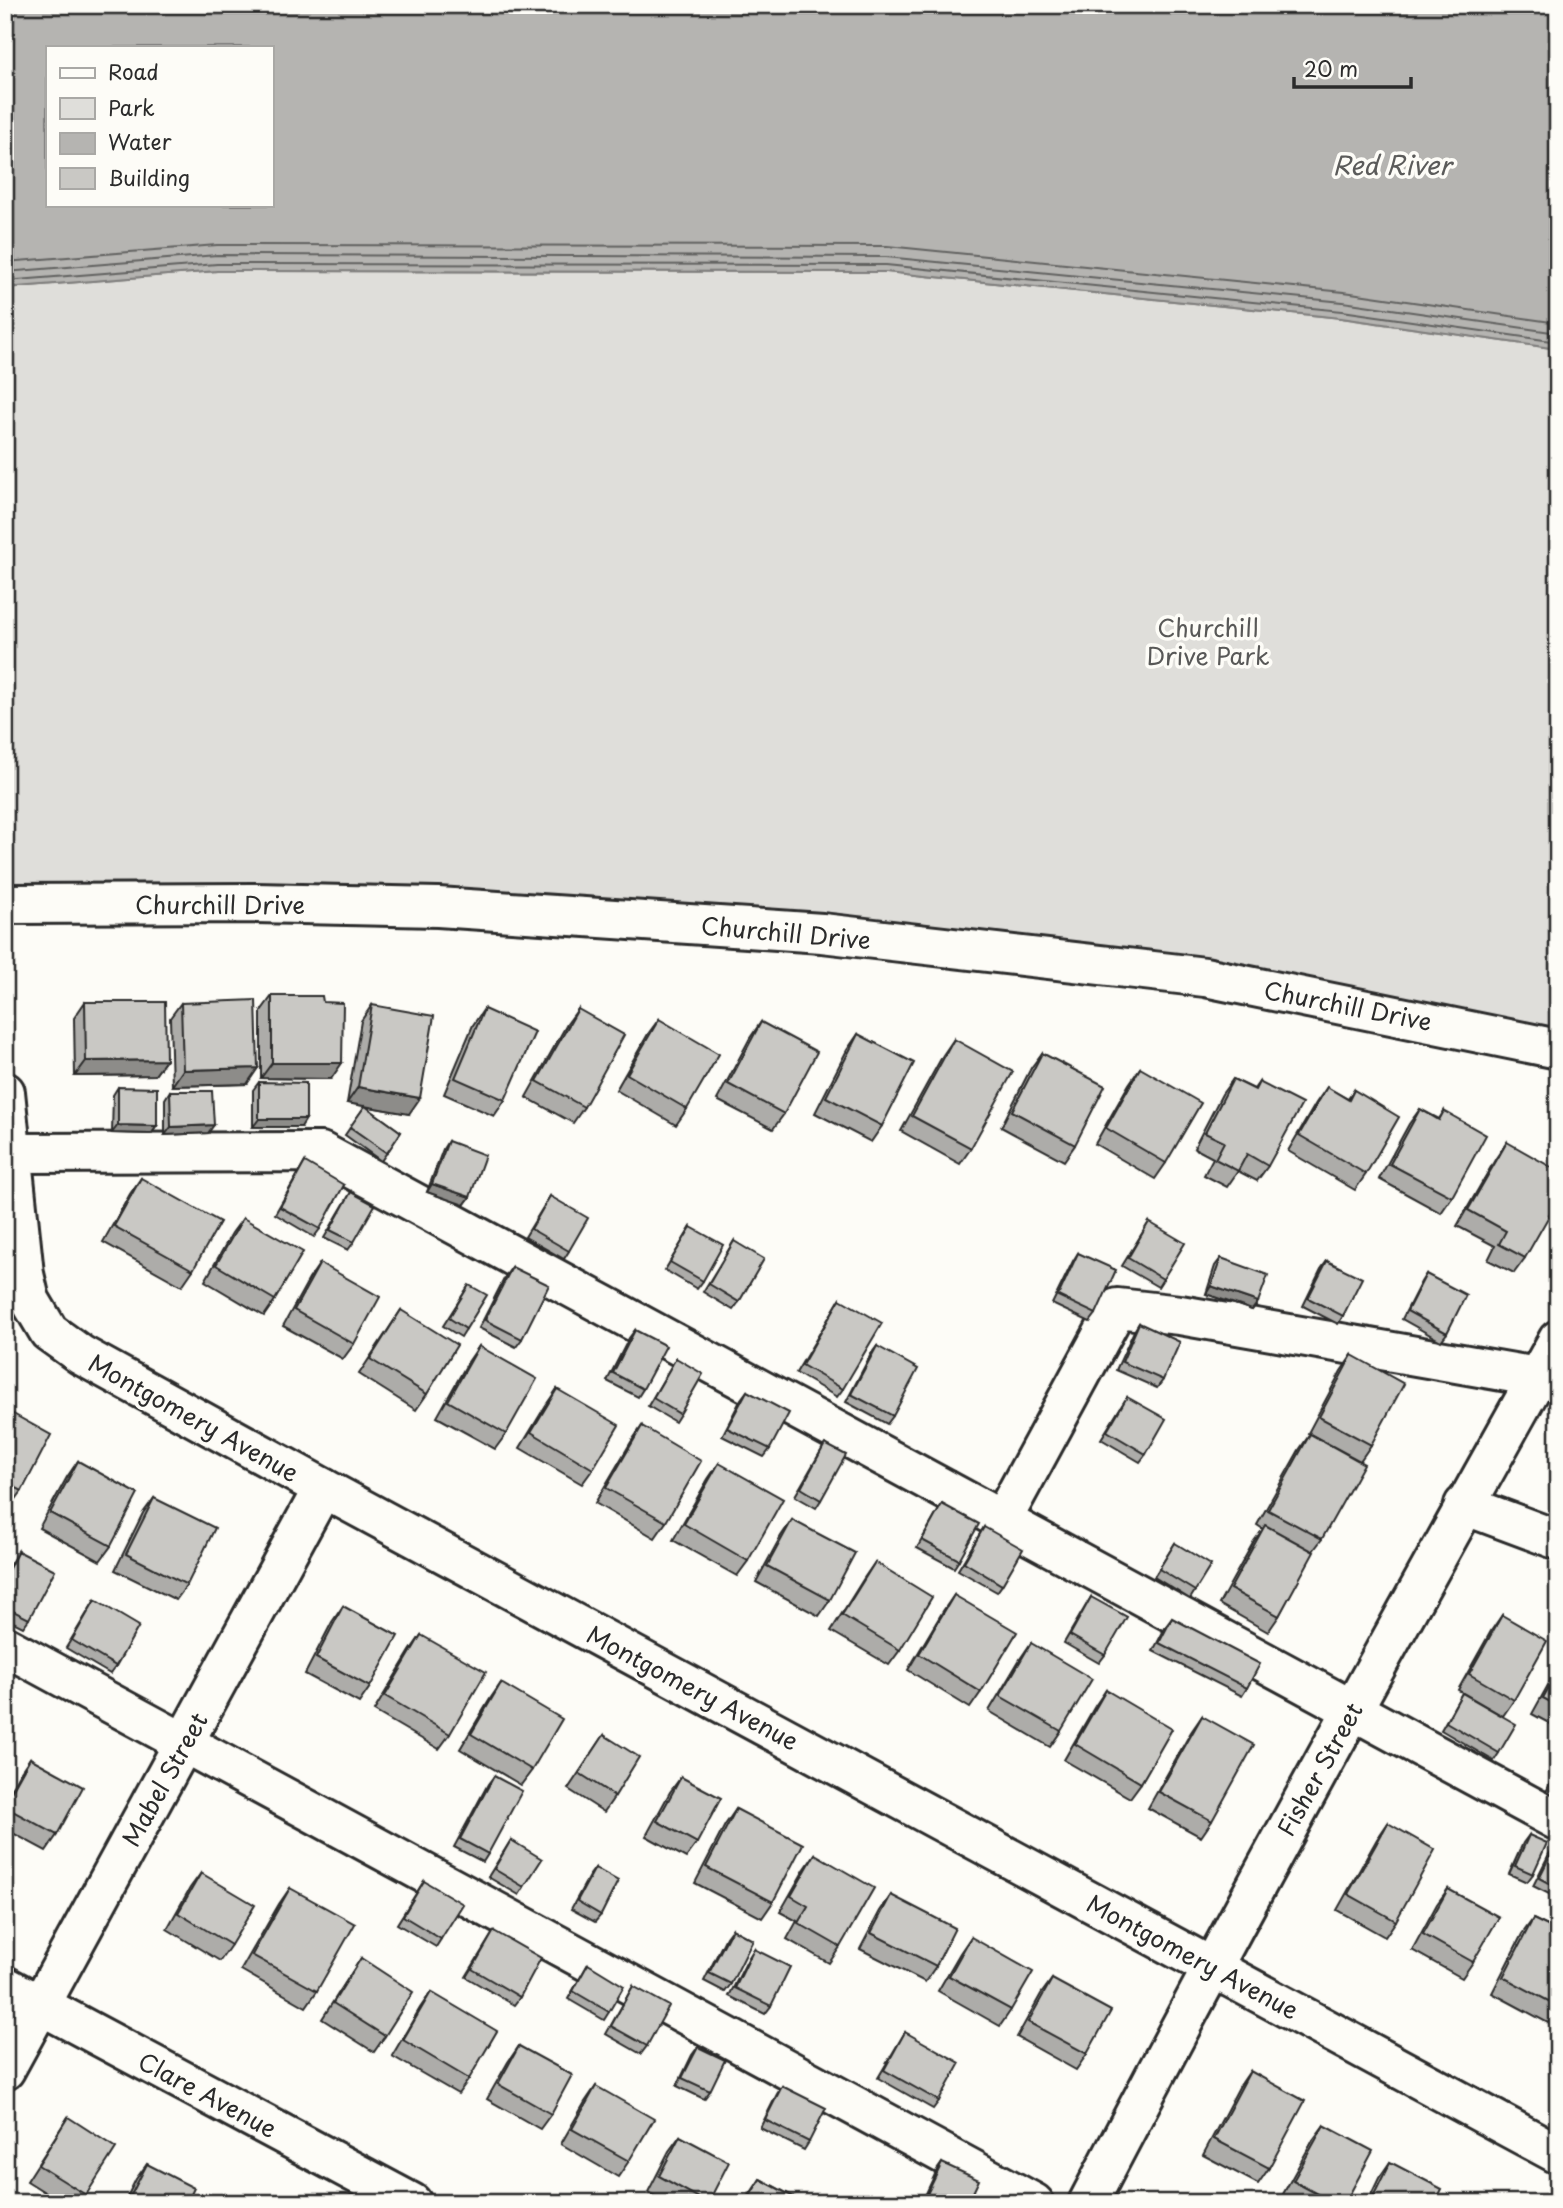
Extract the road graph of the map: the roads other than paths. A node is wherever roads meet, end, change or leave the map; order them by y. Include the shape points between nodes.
1 (5, 904) edge
2 (1558, 1049) edge
3 (5, 1092) edge
4 (11, 1153) junction
5 (12, 1232) edge
6 (1558, 1340) edge
7 (1538, 1377) junction
8 (323, 1488) junction
9 (1464, 1505) junction
10 (1002, 1520) junction
11 (1558, 1540) edge
12 (5, 1646) edge
13 (1352, 1710) junction
14 (184, 1743) junction
15 (1558, 1821) edge
16 (1211, 1966) junction
17 (5, 1986) edge
18 (41, 2006) junction
19 (5, 2070) edge
20 (1558, 2154) edge
21 (411, 2203) edge
22 (1034, 2203) edge
23 (1088, 2203) edge

1 - 2 street, Churchill Drive via 438,907 822,933 1205,977
3 - 4 street, Montgomery Avenue
4 - 5 street, Montgomery Avenue
4 - 10 street via 321,1152
5 - 8 street, Montgomery Avenue via 30,1300 49,1332 81,1355
6 - 7 street, Fisher Street
7 - 9 street, Fisher Street
7 - 10 street via 1117,1308
8 - 14 street, Mabel Street
8 - 16 street, Montgomery Avenue
9 - 11 street
9 - 13 street, Fisher Street
10 - 13 street
12 - 14 street
13 - 15 street
13 - 16 street, Fisher Street
14 - 18 street, Mabel Street
14 - 22 street
16 - 20 street, Montgomery Avenue
16 - 23 street, Fisher Street
17 - 18 street, Clare Avenue
18 - 19 street, Mabel Street
18 - 21 street, Clare Avenue

